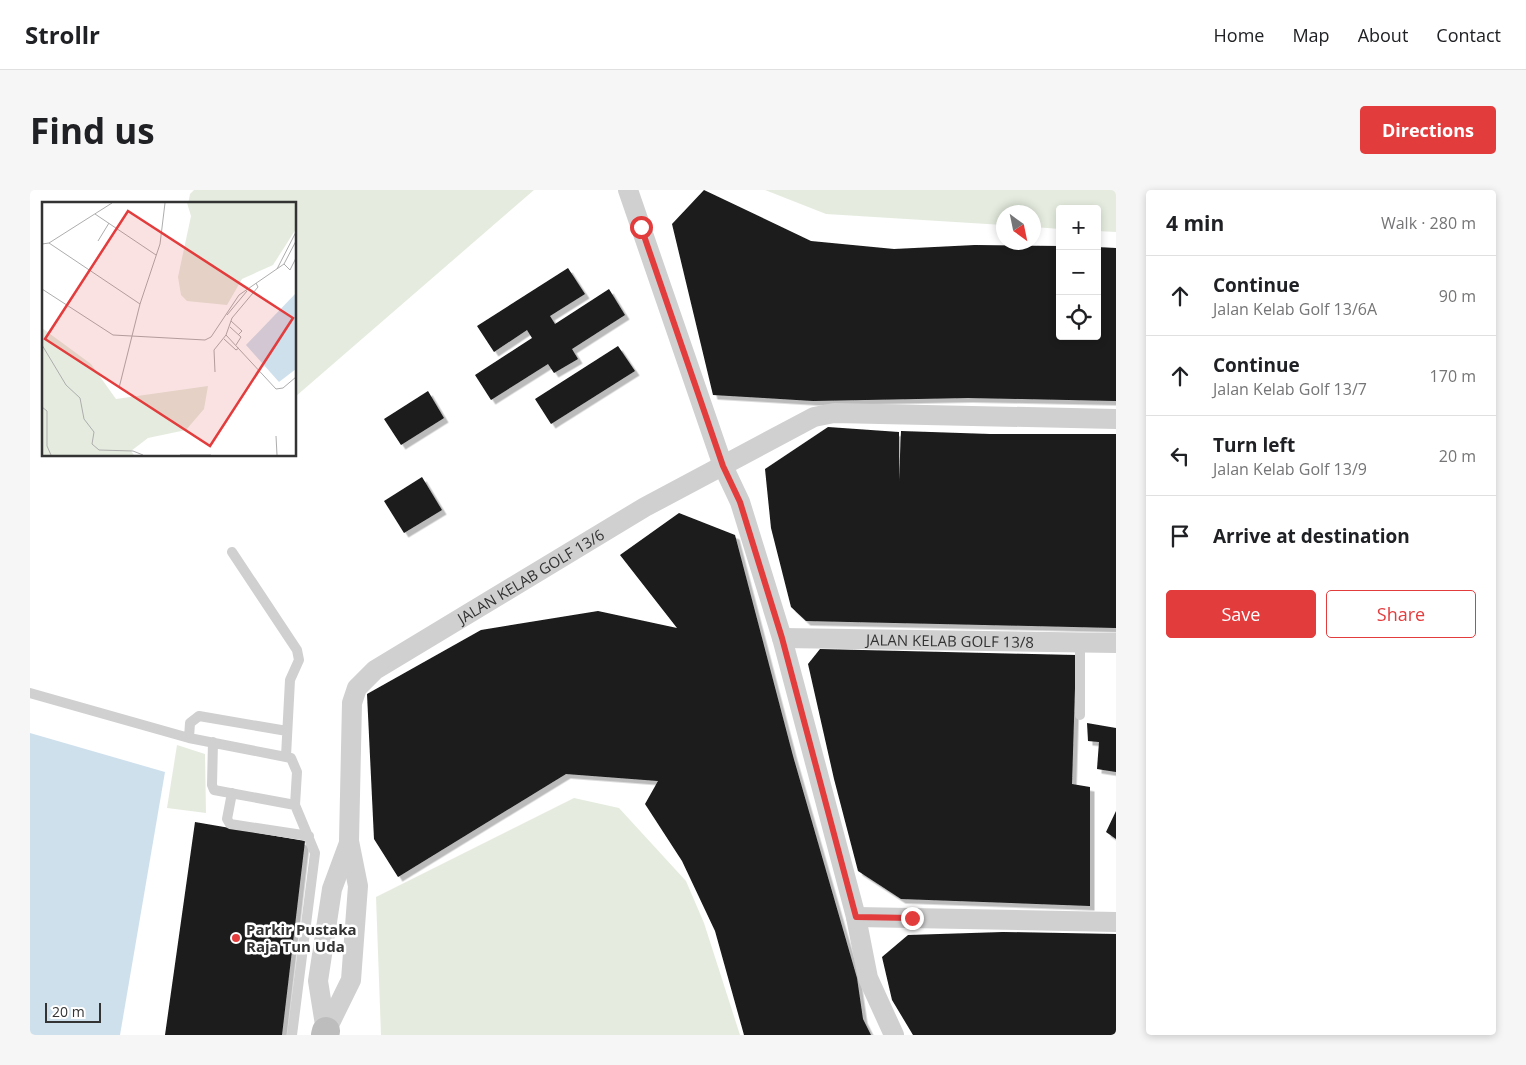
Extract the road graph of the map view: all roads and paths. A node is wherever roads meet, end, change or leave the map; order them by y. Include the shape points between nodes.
1 (628, 190) edge
2 (1116, 419) edge
3 (723, 466) junction
4 (232, 552) dead end
5 (782, 638) junction
6 (1080, 642) junction
7 (1116, 642) edge
8 (30, 693) edge
9 (1080, 715) dead end
10 (287, 731) junction
11 (189, 738) junction
12 (213, 742) junction
13 (286, 756) junction
14 (232, 793) junction
15 (295, 805) junction
16 (309, 836) junction
17 (349, 841) junction
18 (856, 917) junction
19 (1116, 922) edge
20 (325, 1033) edge
21 (292, 1035) edge
22 (894, 1035) edge

1 - 3 street
2 - 3 street, JALAN KELAB GOLF 13/6 via 834,413 814,417
3 - 5 street via 740,502
3 - 17 street, JALAN KELAB GOLF 13/6 via 645,507 375,670 357,688 352,703
4 - 10 lane via 297,650 299,660 290,680
5 - 6 street, JALAN KELAB GOLF 13/8
5 - 18 street
6 - 7 street, JALAN KELAB GOLF 13/8
6 - 9 lane
8 - 11 lane
10 - 11 lane via 199,716 190,723
10 - 13 lane
11 - 12 lane
12 - 13 lane
12 - 14 lane via 212,785 214,790
13 - 15 lane via 291,758 297,772
14 - 15 lane
14 - 16 lane via 227,819 230,824
15 - 16 lane
16 - 21 lane via 315,853
17 - 20 street via 332,889 318,981
17 - 20 street via 358,886 351,980
18 - 19 street
18 - 22 street via 868,978

